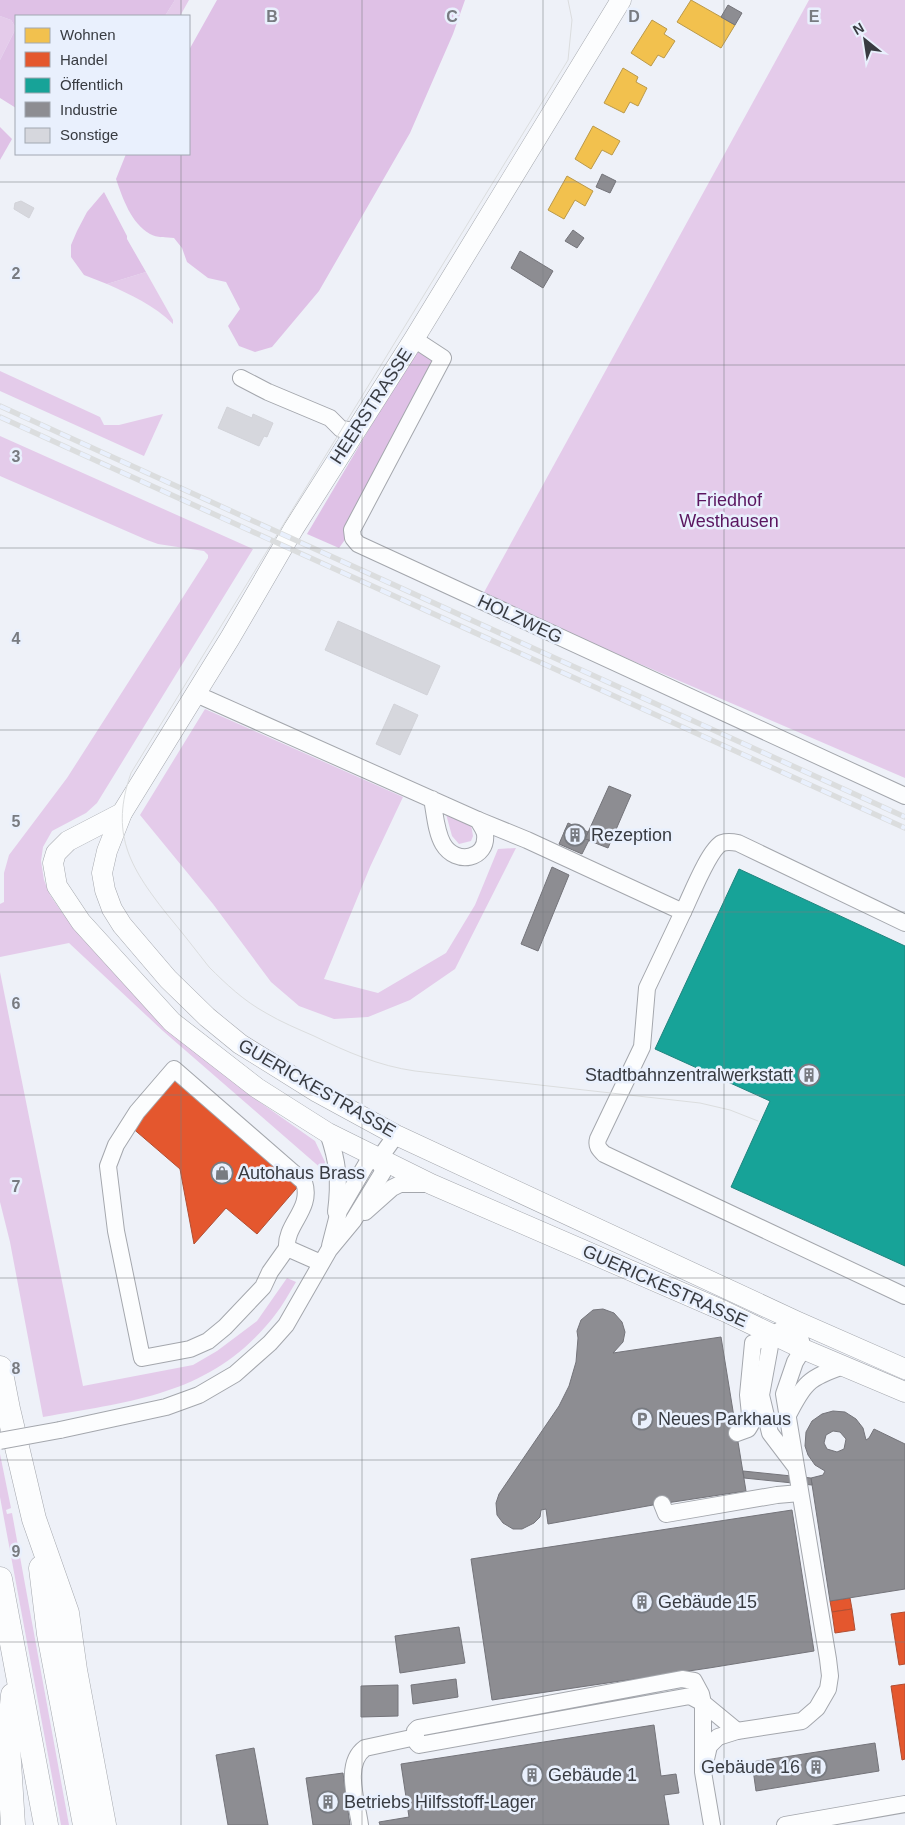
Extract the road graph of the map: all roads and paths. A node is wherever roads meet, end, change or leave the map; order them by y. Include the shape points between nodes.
1 (621, 0) edge
2 (414, 339) junction
3 (241, 378) dead end
4 (356, 431) junction
5 (196, 694) junction
6 (905, 796) edge
7 (432, 799) junction
8 (122, 813) junction
9 (478, 820) junction
10 (683, 912) junction
11 (905, 923) edge
12 (328, 1133) junction
13 (396, 1135) junction
14 (379, 1159) junction
15 (431, 1184) junction
16 (287, 1248) junction
17 (325, 1257) junction
18 (905, 1296) edge
19 (796, 1320) junction
20 (772, 1335) junction
21 (803, 1349) junction
22 (844, 1366) junction
23 (0, 1368) edge
24 (905, 1369) edge
25 (905, 1392) edge
26 (788, 1417) junction
27 (737, 1433) dead end
28 (0, 1441) edge
29 (795, 1466) junction
30 (800, 1493) junction
31 (662, 1504) dead end
32 (34, 1519) junction
33 (0, 1579) edge
34 (67, 1613) junction
35 (15, 1664) junction
36 (703, 1703) junction
37 (737, 1731) junction
38 (703, 1772) junction
39 (905, 1804) edge
40 (13, 1825) edge
41 (46, 1825) edge
42 (85, 1825) edge
43 (104, 1825) edge
44 (118, 1825) edge
45 (360, 1825) edge
46 (712, 1825) edge
47 (784, 1825) edge

1 - 2 main road, HEERSTRASSE
2 - 4 main road, HEERSTRASSE
2 - 6 lane, HOLZWEG via 443,358 352,530 352,538 358,544
3 - 4 lane via 330,418 341,429
4 - 5 main road, HEERSTRASSE via 294,528
5 - 7 lane
5 - 8 main road, HEERSTRASSE
7 - 9 lane
7 - 9 lane via 443,844 458,858 468,858 484,845 485,833
8 - 12 main road, GUERICKESTRASSE via 68,841 56,853 53,863 57,886 81,922 172,1022 257,1088
8 - 13 main road, GUERICKESTRASSE via 102,873 112,909 122,925 168,979 240,1044 317,1092
9 - 10 lane
10 - 11 lane via 712,852 722,843 730,842
10 - 18 lane via 647,988 642,1047 598,1139 598,1147 604,1154
12 - 14 main road, GUERICKESTRASSE
12 - 17 lane via 339,1180
13 - 14 lane
13 - 19 main road, GUERICKESTRASSE
14 - 15 main road, GUERICKESTRASSE
14 - 17 lane via 367,1163 339,1211
15 - 17 lane via 405,1184 392,1188 367,1210
15 - 20 main road, GUERICKESTRASSE via 724,1311
16 - 16 lane via 290,1232 306,1201 304,1182 174,1068 137,1112 116,1145 108,1166 116,1231 142,1358 190,1349 208,1341 263,1288
16 - 17 lane
17 - 28 lane, bridge via 286,1325 270,1343 235,1374 199,1395 166,1407
19 - 20 lane
19 - 21 lane
19 - 24 main road, GUERICKESTRASSE
20 - 21 main road, GUERICKESTRASSE
20 - 27 lane via 753,1343 748,1395 751,1424 748,1429
20 - 29 lane via 761,1395 770,1433
21 - 22 main road, GUERICKESTRASSE
21 - 26 lane via 784,1394
22 - 25 main road, GUERICKESTRASSE
22 - 26 lane via 810,1380 800,1391
23 - 32 highway
26 - 29 lane
29 - 30 lane
30 - 31 lane via 666,1514
30 - 37 lane via 830,1676 828,1689 817,1708 802,1721
32 - 34 highway
32 - 42 highway via 49,1634
33 - 35 highway
34 - 43 highway via 74,1670
34 - 44 highway via 84,1669
35 - 40 highway via 8,1746
35 - 41 highway
36 - 37 lane
36 - 38 lane
36 - 45 lane via 690,1696 419,1745 416,1737 365,1748 359,1752 353,1768
37 - 38 lane via 718,1737 710,1746
38 - 46 lane
39 - 47 lane

